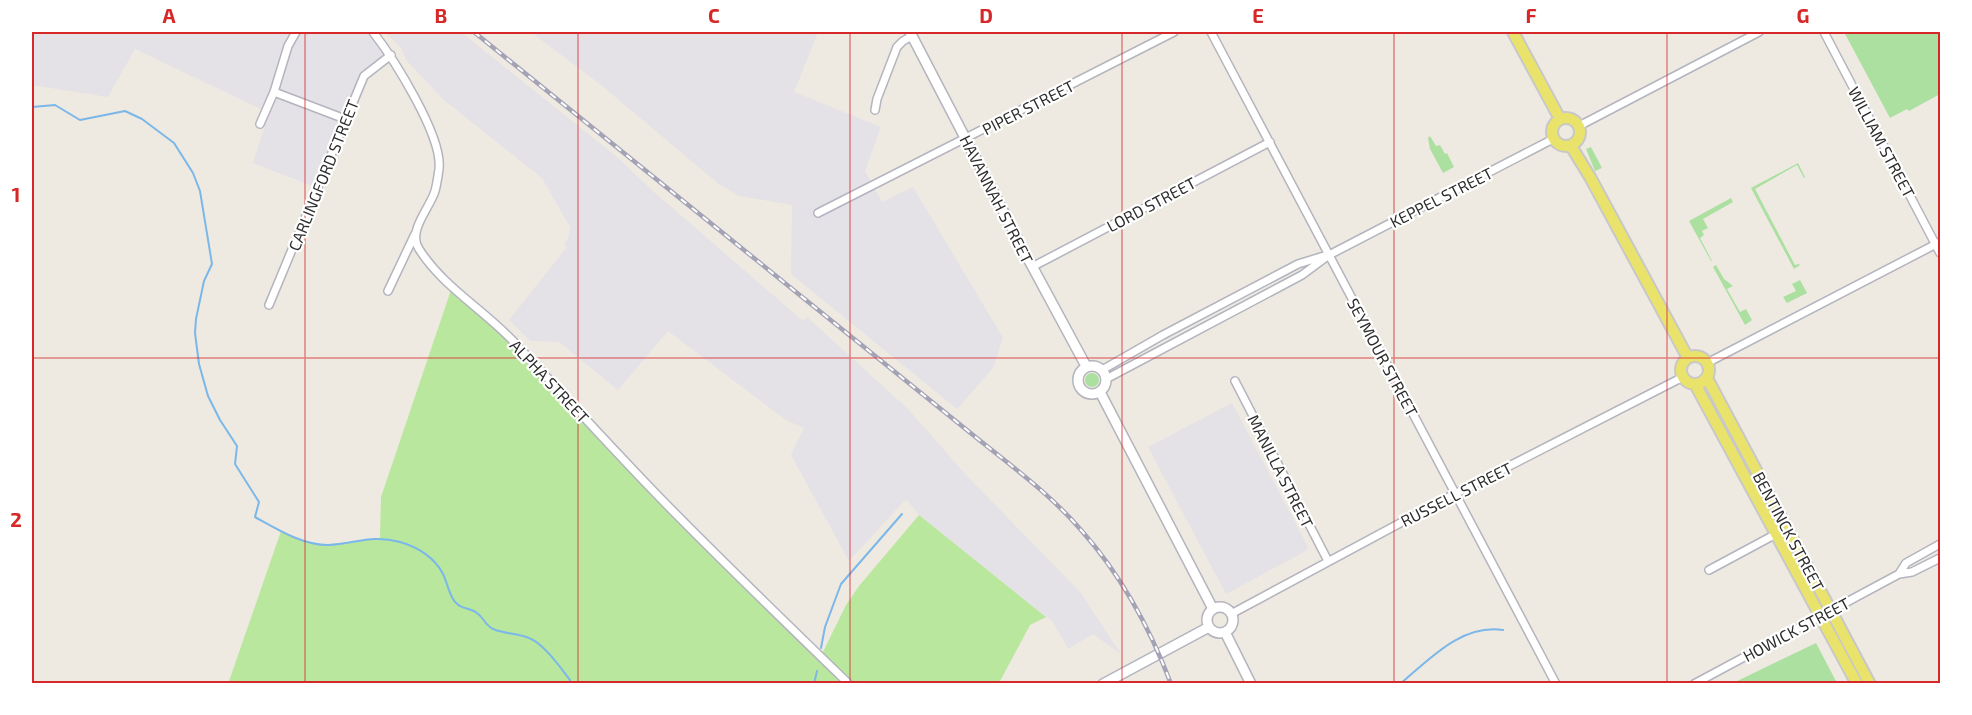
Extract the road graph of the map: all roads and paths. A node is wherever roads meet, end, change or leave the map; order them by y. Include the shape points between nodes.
1 (296, 32) edge
2 (373, 32) edge
3 (1174, 32) edge
4 (1211, 32) edge
5 (1513, 32) edge
6 (1759, 32) edge
7 (1824, 32) edge
8 (911, 34) edge
9 (390, 55) junction
10 (274, 92) junction
11 (875, 110) dead end
12 (345, 119) junction
13 (1560, 119) junction
14 (260, 124) dead end
15 (1580, 126) junction
16 (966, 139) junction
17 (1553, 139) junction
18 (1270, 142) junction
19 (1571, 146) junction
20 (818, 213) dead end
21 (416, 231) junction
22 (1938, 244) edge
23 (1941, 253) edge
24 (1329, 255) junction
25 (1032, 267) junction
26 (1255, 287) junction
27 (388, 291) dead end
28 (1260, 297) junction
29 (269, 305) dead end
30 (1163, 335) junction
31 (1168, 346) junction
32 (1688, 358) junction
33 (1707, 363) junction
34 (1086, 366) junction
35 (1102, 370) junction
36 (1683, 377) junction
37 (1707, 378) junction
38 (1106, 379) junction
39 (1235, 381) dead end
40 (1695, 384) junction
41 (1100, 392) junction
42 (1456, 494) junction
43 (1776, 534) junction
44 (1941, 544) edge
45 (1941, 558) edge
46 (1328, 561) junction
47 (1709, 570) dead end
48 (1899, 574) junction
49 (1213, 609) junction
50 (1826, 612) junction
51 (1231, 614) junction
52 (1209, 627) junction
53 (1225, 632) junction
54 (849, 684) edge
55 (1103, 684) edge
56 (1251, 684) edge
57 (1556, 684) edge
58 (1694, 684) edge
59 (1857, 684) edge
60 (1870, 684) edge

1 - 10 street
2 - 9 street
3 - 16 street, PIPER STREET
4 - 18 street, SEYMOUR STREET
5 - 13 main road
6 - 15 street
7 - 22 street, WILLIAM STREET
8 - 11 street via 897,47
8 - 16 street, HAVANNAH STREET
9 - 12 street, CARLINGFORD STREET via 364,76
9 - 21 street via 434,142 439,165 435,190
10 - 12 street
10 - 14 street
12 - 29 street, CARLINGFORD STREET
13 - 15 main road via 1573,119
13 - 17 main road via 1552,130
15 - 19 main road via 1579,140
16 - 20 street, PIPER STREET
16 - 25 street, HAVANNAH STREET
17 - 19 main road via 1559,145
17 - 24 street, KEPPEL STREET
18 - 24 street, SEYMOUR STREET
18 - 25 street, LORD STREET
19 - 32 main road
21 - 27 street
21 - 54 street, ALPHA STREET via 417,246 452,287 510,338 669,507
22 - 23 street, WILLIAM STREET
22 - 33 street
24 - 26 street, KEPPEL STREET via 1298,264
24 - 28 street, KEPPEL STREET via 1302,275
24 - 42 street, SEYMOUR STREET
25 - 34 street, HAVANNAH STREET
26 - 28 street
26 - 30 street, KEPPEL STREET
28 - 31 street, KEPPEL STREET
30 - 31 street
30 - 35 street, KEPPEL STREET
31 - 38 street, KEPPEL STREET
32 - 33 main road via 1701,357
32 - 36 main road via 1682,365
33 - 37 main road
34 - 35 street
34 - 41 street via 1078,375 1080,388 1091,394
35 - 38 street
36 - 40 main road
36 - 42 street, RUSSELL STREET
37 - 40 main road
37 - 50 main road, BENTINCK STREET
38 - 41 street
39 - 46 street, MANILLA STREET
40 - 43 main road, BENTINCK STREET
41 - 49 street
42 - 46 street, RUSSELL STREET
42 - 57 street, SEYMOUR STREET
43 - 47 street
43 - 50 main road, BENTINCK STREET
44 - 48 street, HOWICK STREET via 1906,563
45 - 48 street, HOWICK STREET
46 - 51 street, RUSSELL STREET
48 - 50 street, HOWICK STREET
49 - 51 street via 1224,608
49 - 52 street
50 - 58 street, HOWICK STREET
50 - 59 main road, BENTINCK STREET
50 - 60 main road, BENTINCK STREET
51 - 53 street via 1232,624
52 - 53 street
52 - 55 street
53 - 56 street

